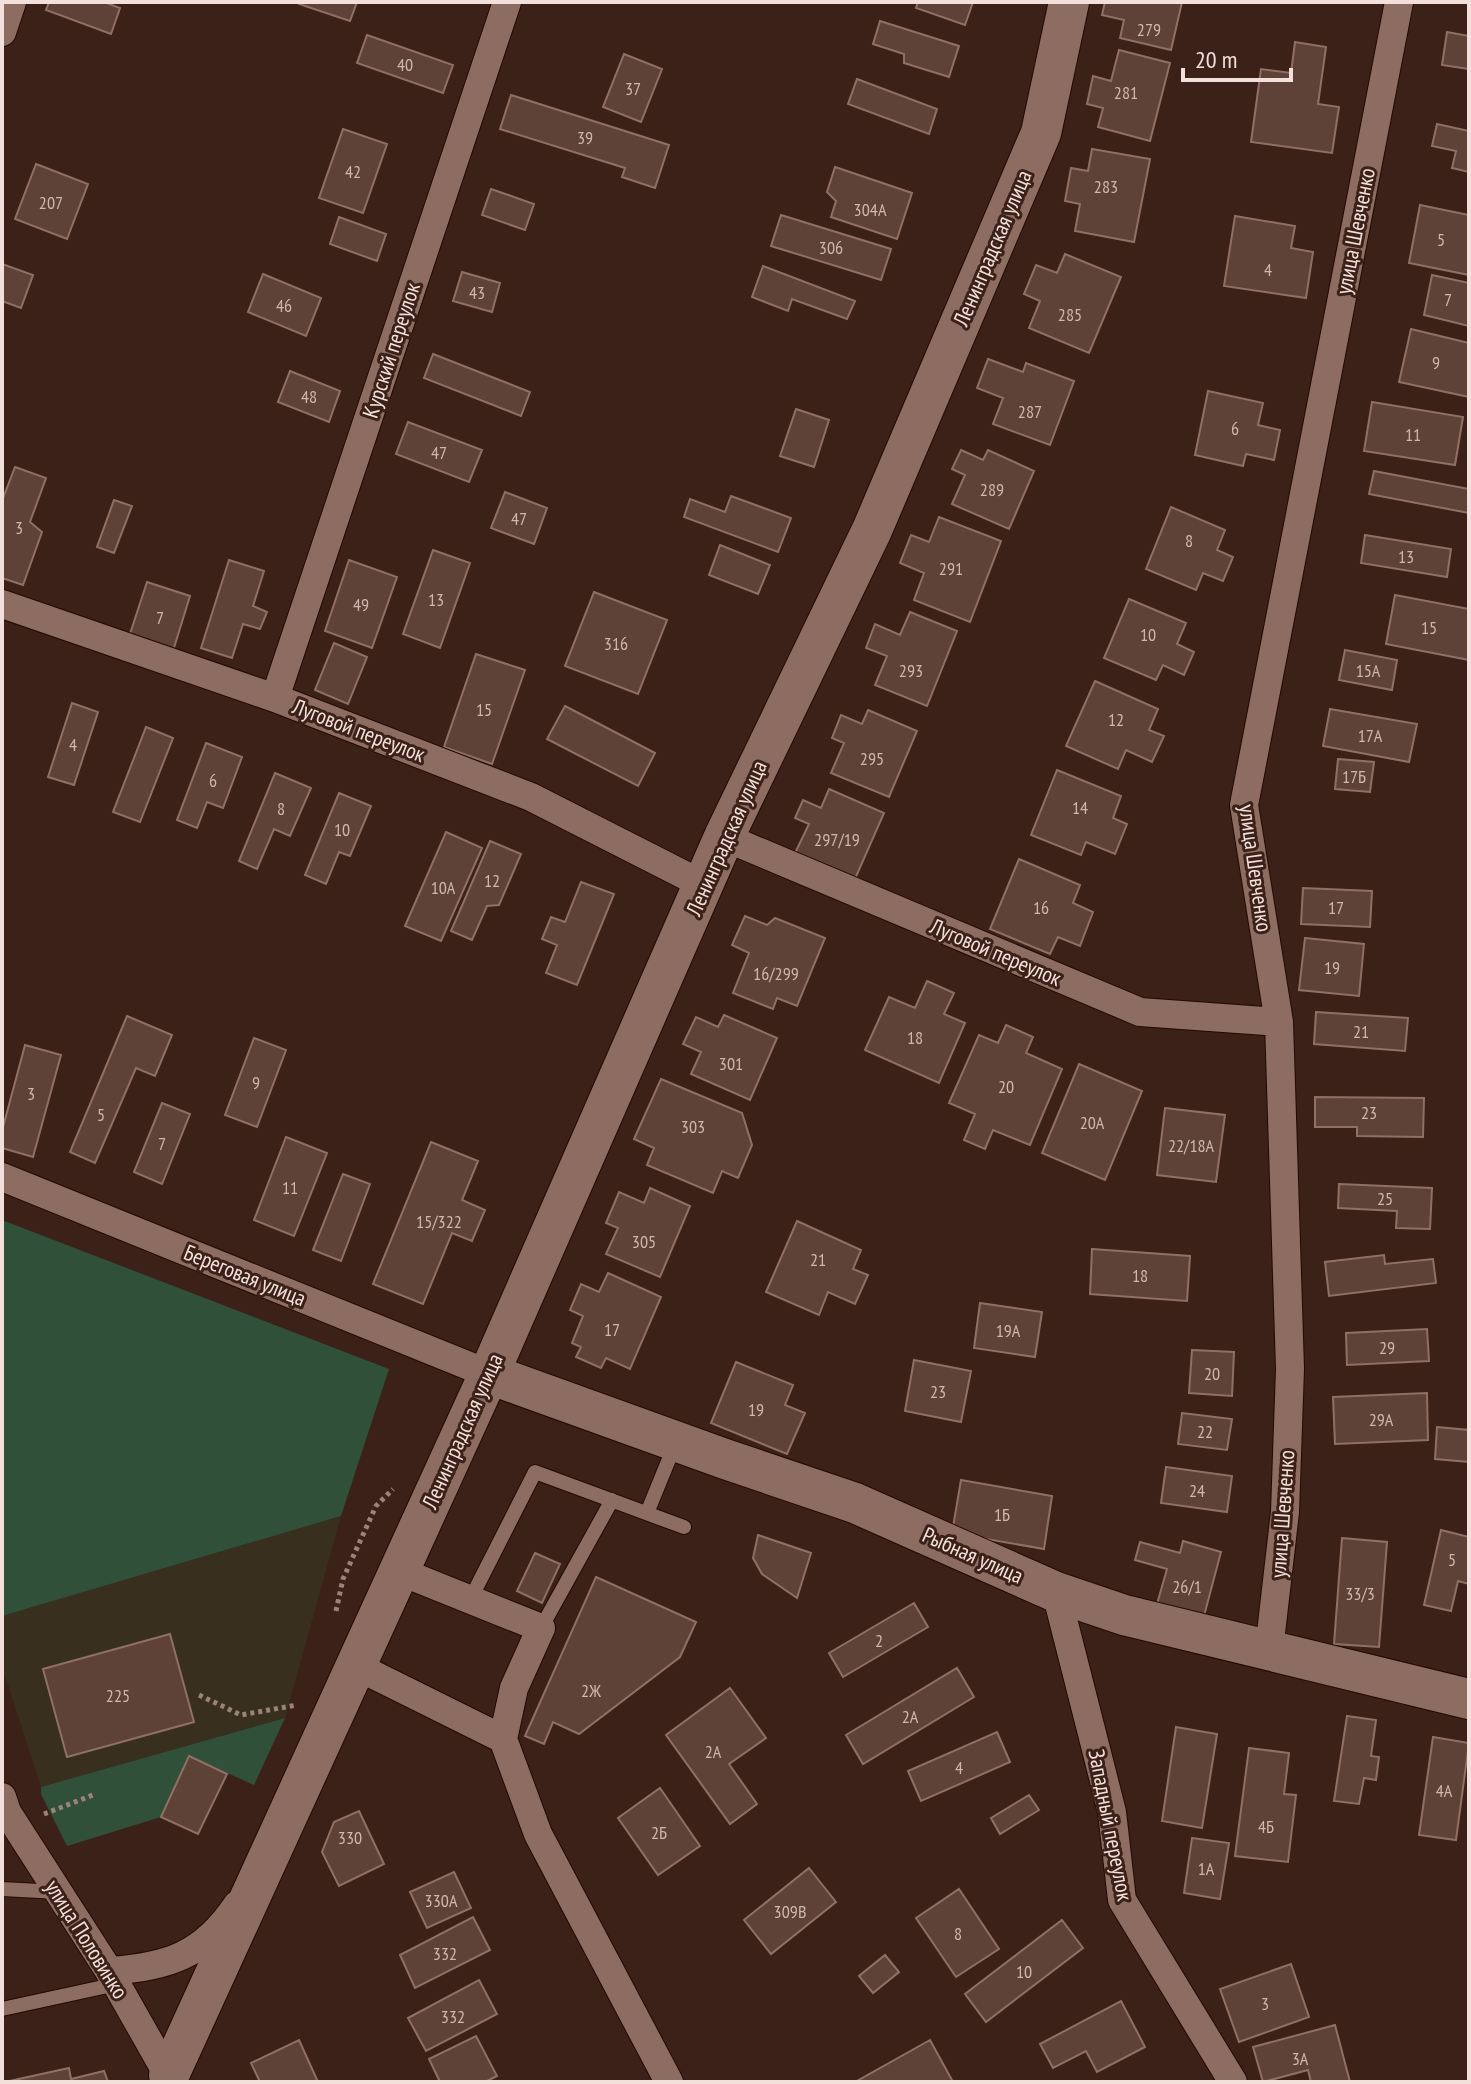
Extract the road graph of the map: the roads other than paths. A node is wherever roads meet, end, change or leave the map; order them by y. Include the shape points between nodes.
1 (12, 2) edge
2 (507, 2) edge
3 (1069, 2) edge
4 (1399, 2) edge
5 (2, 32) edge
6 (2, 604) edge
7 (275, 698) junction
8 (724, 837) junction
9 (704, 885) junction
10 (1279, 1022) junction
11 (2, 1177) edge
12 (489, 1374) junction
13 (677, 1442) junction
14 (612, 1500) junction
15 (647, 1513) junction
16 (684, 1527) dead end
17 (399, 1571) junction
18 (1056, 1592) junction
19 (470, 1600) junction
20 (541, 1628) junction
21 (1269, 1650) junction
22 (356, 1666) junction
23 (1469, 1699) edge
24 (503, 1739) junction
25 (2, 1797) edge
26 (268, 1858) junction
27 (2, 1889) edge
28 (58, 1892) junction
29 (113, 1978) junction
30 (2, 2009) edge
31 (170, 2078) edge
32 (669, 2082) edge
33 (1233, 2082) edge

1 - 5 street
2 - 7 street, Курский переулок
3 - 8 street, Ленинградская улица via 1041,133 872,530
4 - 10 street, улица Шевченко via 1244,805
6 - 7 street, Луговой переулок
7 - 9 street, Луговой переулок via 531,797
8 - 9 street, Ленинградская улица
8 - 10 street, Луговой переулок via 1140,1012
9 - 12 street, Ленинградская улица
10 - 21 street, улица Шевченко via 1290,1369 1285,1512
11 - 12 street, Береговая улица
12 - 13 street, Рыбная улица
12 - 17 street, Ленинградская улица
13 - 15 lane
13 - 18 street, Рыбная улица via 855,1503
14 - 15 lane
14 - 19 lane via 535,1472
14 - 20 lane
15 - 16 lane
17 - 19 street
17 - 22 street, Ленинградская улица
18 - 21 street, Рыбная улица via 1124,1615
18 - 33 street, Западный переулок via 1112,1812 1122,1900
19 - 20 street
20 - 24 street via 514,1688
21 - 23 street, Рыбная улица
22 - 24 street
22 - 26 street, Ленинградская улица
24 - 32 street via 538,1834
25 - 28 street, улица Половинко
26 - 29 street via 228,1918 200,1946 171,1962
26 - 31 street, Ленинградская улица
27 - 28 lane
28 - 29 street, улица Половинко
29 - 30 lane
29 - 31 street, улица Половинко

